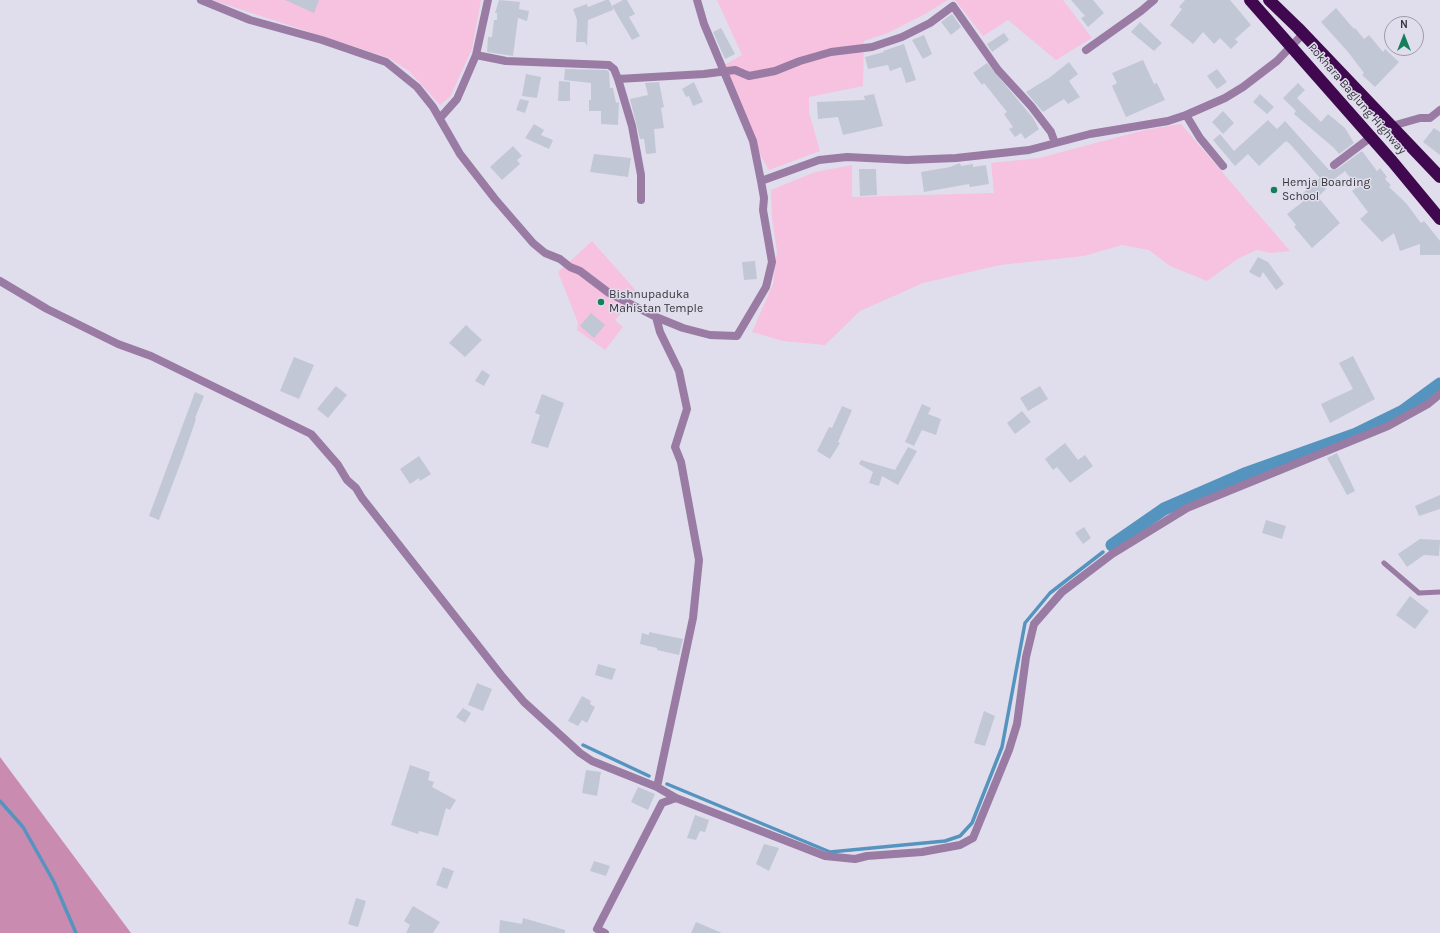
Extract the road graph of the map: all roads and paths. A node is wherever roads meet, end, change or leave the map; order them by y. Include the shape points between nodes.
1 (201, 0) edge
2 (488, 0) edge
3 (697, 0) edge
4 (1154, 0) edge
5 (1250, 0) edge
6 (1271, 0) edge
7 (1303, 34) junction
8 (1292, 46) junction
9 (1086, 50) dead end
10 (476, 55) junction
11 (725, 71) junction
12 (618, 79) junction
13 (1440, 110) edge
14 (1186, 115) junction
15 (440, 118) junction
16 (1392, 126) junction
17 (1371, 137) junction
18 (1055, 143) junction
19 (1334, 165) dead end
20 (1223, 166) dead end
21 (1440, 177) edge
22 (761, 181) junction
23 (642, 200) dead end
24 (1440, 219) edge
25 (0, 281) edge
26 (656, 318) junction
27 (1440, 394) edge
28 (1384, 563) dead end
29 (1440, 592) edge
30 (657, 787) junction
31 (676, 798) junction
32 (605, 933) edge

1 - 15 street via 250,20 322,40 386,62 417,87
2 - 10 street
3 - 11 street via 704,24
4 - 9 street
5 - 8 highway, Pokhara Baglung Highway
6 - 7 highway, Pokhara Baglung Highway
7 - 8 street
7 - 16 highway, Pokhara Baglung Highway
8 - 14 street via 1243,87
8 - 17 highway, Pokhara Baglung Highway
10 - 12 street via 506,61 609,65 614,69
10 - 15 street via 457,99
11 - 12 street
11 - 18 street via 735,70 749,76 775,71 831,52 872,48 930,23 953,6 998,70 1051,132
11 - 22 street via 753,141
12 - 23 street via 638,152
13 - 16 street via 1430,118 1420,118
14 - 18 street via 1168,121 1090,134
14 - 20 street via 1200,138
15 - 26 street via 460,154 533,243 570,268 580,271 609,293
16 - 21 highway, Pokhara Baglung Highway
17 - 19 street
17 - 24 highway, Pokhara Baglung Highway
18 - 22 street via 1029,150 956,158 907,160 847,157 819,160
22 - 26 street via 772,262 766,287 737,336 710,335
25 - 30 street via 54,313 311,434 524,702 592,761
26 - 30 street via 679,371 687,409 675,447 681,462 699,560 693,618
27 - 31 street via 1428,404 1388,426 1187,508 1112,554 1062,592 1034,624 1026,656 1017,724 1009,750 973,838 960,845 855,859 825,856
28 - 29 lane via 1419,593
30 - 31 street
31 - 32 street via 662,803 597,929

